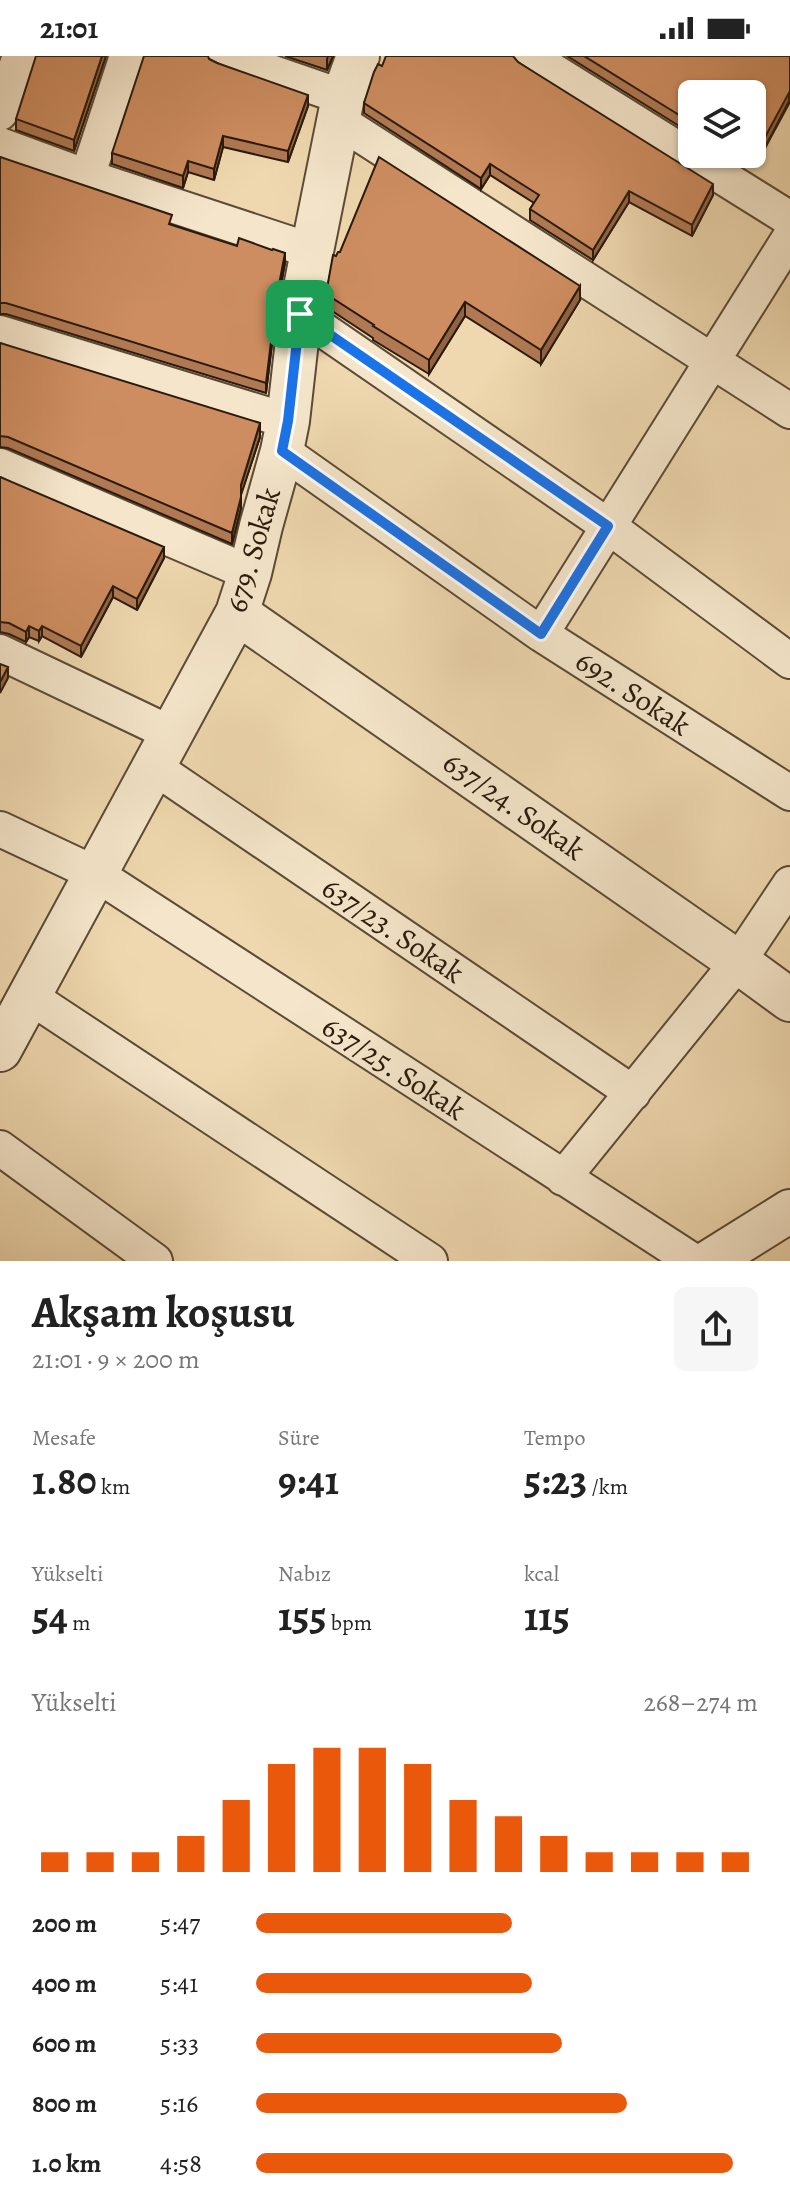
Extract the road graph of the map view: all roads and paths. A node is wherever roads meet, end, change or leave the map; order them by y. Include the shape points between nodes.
1 (20, 56) edge
2 (127, 56) edge
3 (224, 56) edge
4 (358, 56) edge
5 (529, 56) edge
6 (341, 109) junction
7 (0, 113) edge
8 (0, 145) edge
9 (87, 177) junction
10 (790, 219) edge
11 (790, 237) edge
12 (312, 251) junction
13 (300, 314) junction
14 (0, 333) edge
15 (713, 362) junction
16 (790, 411) edge
17 (285, 436) junction
18 (0, 466) edge
19 (608, 526) junction
20 (250, 573) junction
21 (237, 613) junction
22 (541, 634) junction
23 (0, 652) edge
24 (790, 661) edge
25 (163, 751) junction
26 (790, 793) edge
27 (0, 829) edge
28 (96, 874) junction
29 (790, 884) edge
30 (738, 962) junction
31 (790, 1000) edge
32 (11, 1020) edge
33 (633, 1093) junction
34 (0, 1148) edge
35 (563, 1178) junction
36 (790, 1211) edge
37 (155, 1261) edge
38 (430, 1261) edge
39 (693, 1261) edge
40 (710, 1261) edge

1 - 7 street
2 - 9 street
3 - 6 street
4 - 6 street, 679. Sokak
5 - 10 street
6 - 12 street, 679. Sokak
6 - 15 street
8 - 9 street
9 - 12 street
11 - 15 street
12 - 13 street, 679. Sokak
13 - 17 street, 679. Sokak
13 - 19 street
14 - 17 street, 692. Sokak
15 - 16 street
15 - 19 street
17 - 20 street, 679. Sokak
17 - 22 street, 692. Sokak
18 - 20 street
19 - 22 street
19 - 24 street
20 - 21 street, 679. Sokak
21 - 25 street, 679. Sokak
21 - 30 street, 637/24. Sokak
22 - 26 street, 692. Sokak
23 - 25 street, 637/23. Sokak
25 - 28 street, 679. Sokak
25 - 33 street, 637/23. Sokak
27 - 28 street, 637/25. Sokak
28 - 32 street, 679. Sokak
28 - 35 street, 637/25. Sokak
29 - 30 street
30 - 31 street, 637/24. Sokak
30 - 33 street
32 - 38 street
33 - 35 street
34 - 37 street
35 - 39 street, 637/25. Sokak
36 - 40 street

